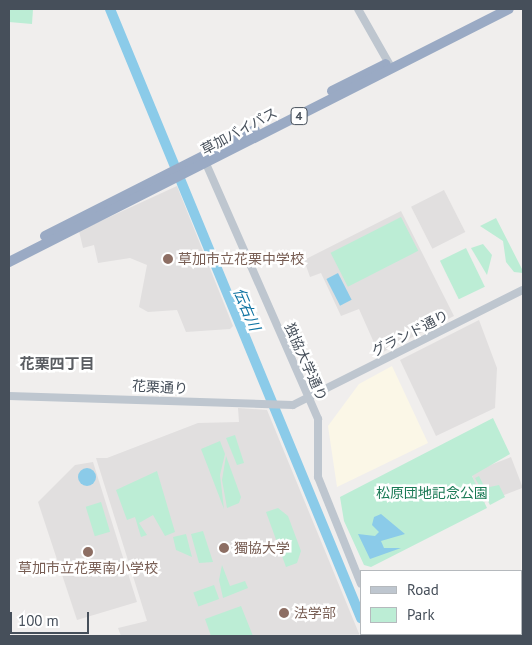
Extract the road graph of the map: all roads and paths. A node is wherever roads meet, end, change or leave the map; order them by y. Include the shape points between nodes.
1 (358, 9) edge
2 (494, 9) edge
3 (509, 9) edge
4 (390, 66) junction
5 (205, 160) junction
6 (173, 176) junction
7 (9, 255) edge
8 (9, 262) edge
9 (523, 290) edge
10 (9, 396) edge
11 (309, 399) junction
12 (360, 582) edge

1 - 4 street
2 - 4 highway, 草加バイパス / 4
3 - 4 highway, 草加バイパス / 4
4 - 5 highway, 草加バイパス / 4
5 - 6 highway, 草加バイパス / 4
5 - 11 street, 独協大学通り
6 - 7 highway, 草加バイパス / 4
6 - 8 highway, 草加バイパス / 4
9 - 11 street, グランド通り
10 - 11 street, 花栗通り via 284,406
11 - 12 street, 独協大学通り via 319,422 318,477

